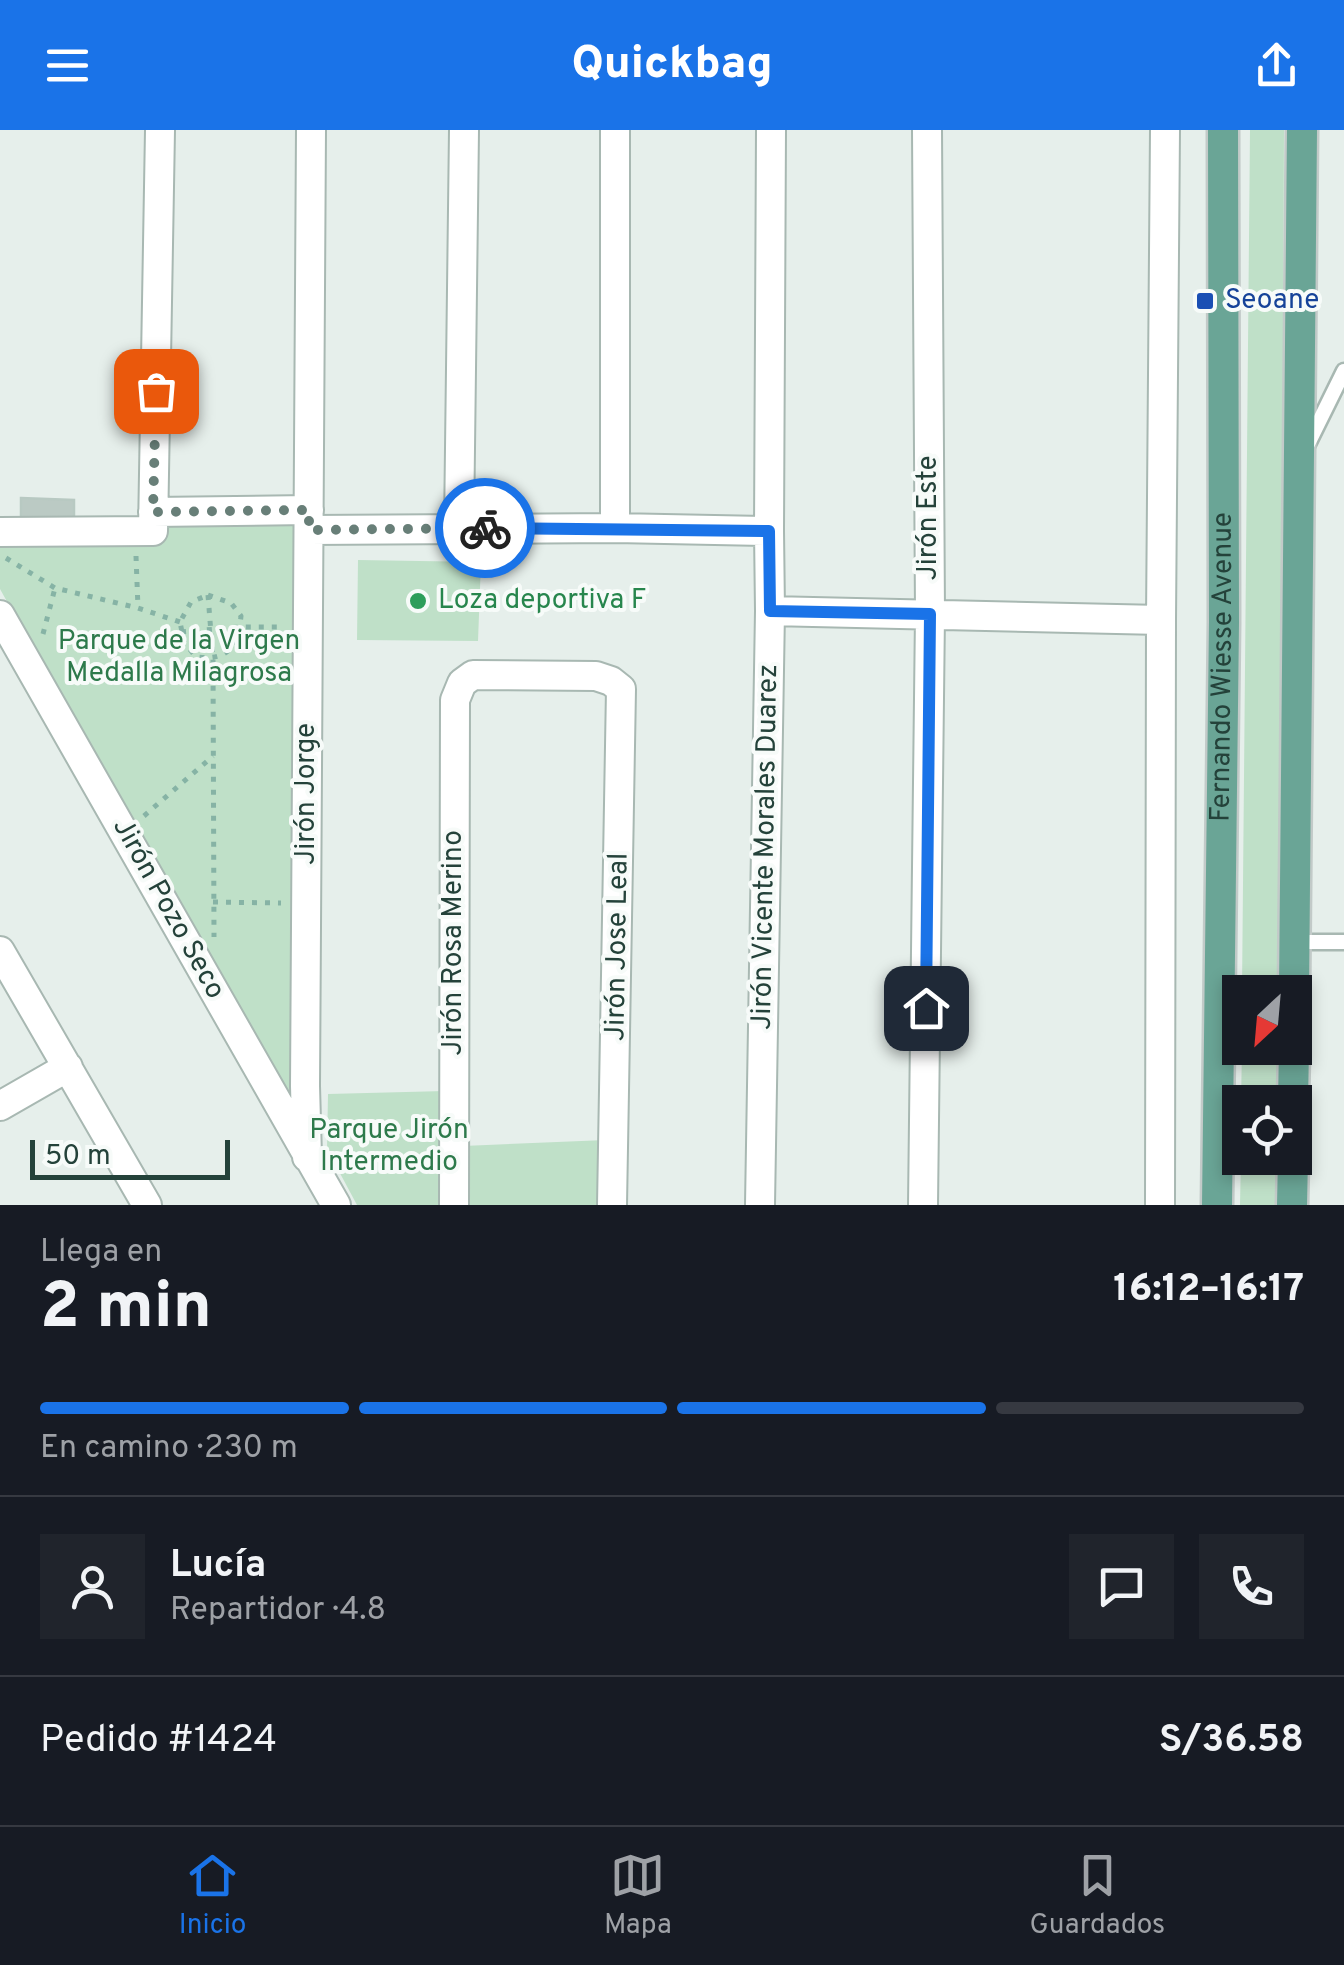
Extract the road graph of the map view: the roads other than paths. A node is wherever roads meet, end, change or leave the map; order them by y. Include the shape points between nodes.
1 (160, 130) edge
2 (311, 130) edge
3 (464, 130) edge
4 (615, 130) edge
5 (771, 130) edge
6 (927, 130) edge
7 (1165, 130) edge
8 (1223, 130) edge
9 (1302, 130) edge
10 (1344, 371) edge
11 (1300, 460) junction
12 (309, 520) junction
13 (147, 525) junction
14 (458, 528) junction
15 (614, 528) junction
16 (769, 531) junction
17 (0, 532) edge
18 (770, 611) junction
19 (930, 614) junction
20 (0, 615) edge
21 (1160, 620) junction
22 (462, 682) joint
23 (1295, 942) junction
24 (1344, 942) edge
25 (2, 961) edge
26 (1294, 975) edge
27 (68, 1066) junction
28 (0, 1106) edge
29 (307, 1158) junction
30 (1293, 1175) edge
31 (147, 1205) edge
32 (336, 1205) edge
33 (454, 1205) edge
34 (612, 1205) edge
35 (760, 1205) edge
36 (923, 1205) edge
37 (1160, 1205) edge
38 (1216, 1205) edge
39 (1292, 1205) edge

1 - 13 street
2 - 12 street, Jirón Jorge
3 - 14 street
4 - 15 street
5 - 16 street, Jirón Vicente Morales Duarez
6 - 19 street, Jirón Este
7 - 21 street
8 - 38 main road, Fernando Wiesse Avenue
9 - 11 main road
10 - 11 lane
11 - 23 main road
12 - 13 street
12 - 14 street
12 - 29 street, Jirón Jorge
13 - 17 street
14 - 15 street
15 - 16 street
16 - 18 street, Jirón Vicente Morales Duarez
18 - 19 street
18 - 35 street, Jirón Vicente Morales Duarez
19 - 21 street
19 - 36 street, Jirón Este
20 - 29 street, Jirón Pozo Seco
21 - 37 street
22 - 33 street, Jirón Rosa Merino via 455,700
22 - 34 street, Jirón Jose Leal via 473,676 596,676 622,689
23 - 24 lane
23 - 26 main road
25 - 27 street
27 - 28 street
27 - 31 street
29 - 32 street, Jirón Pozo Seco
30 - 39 main road

